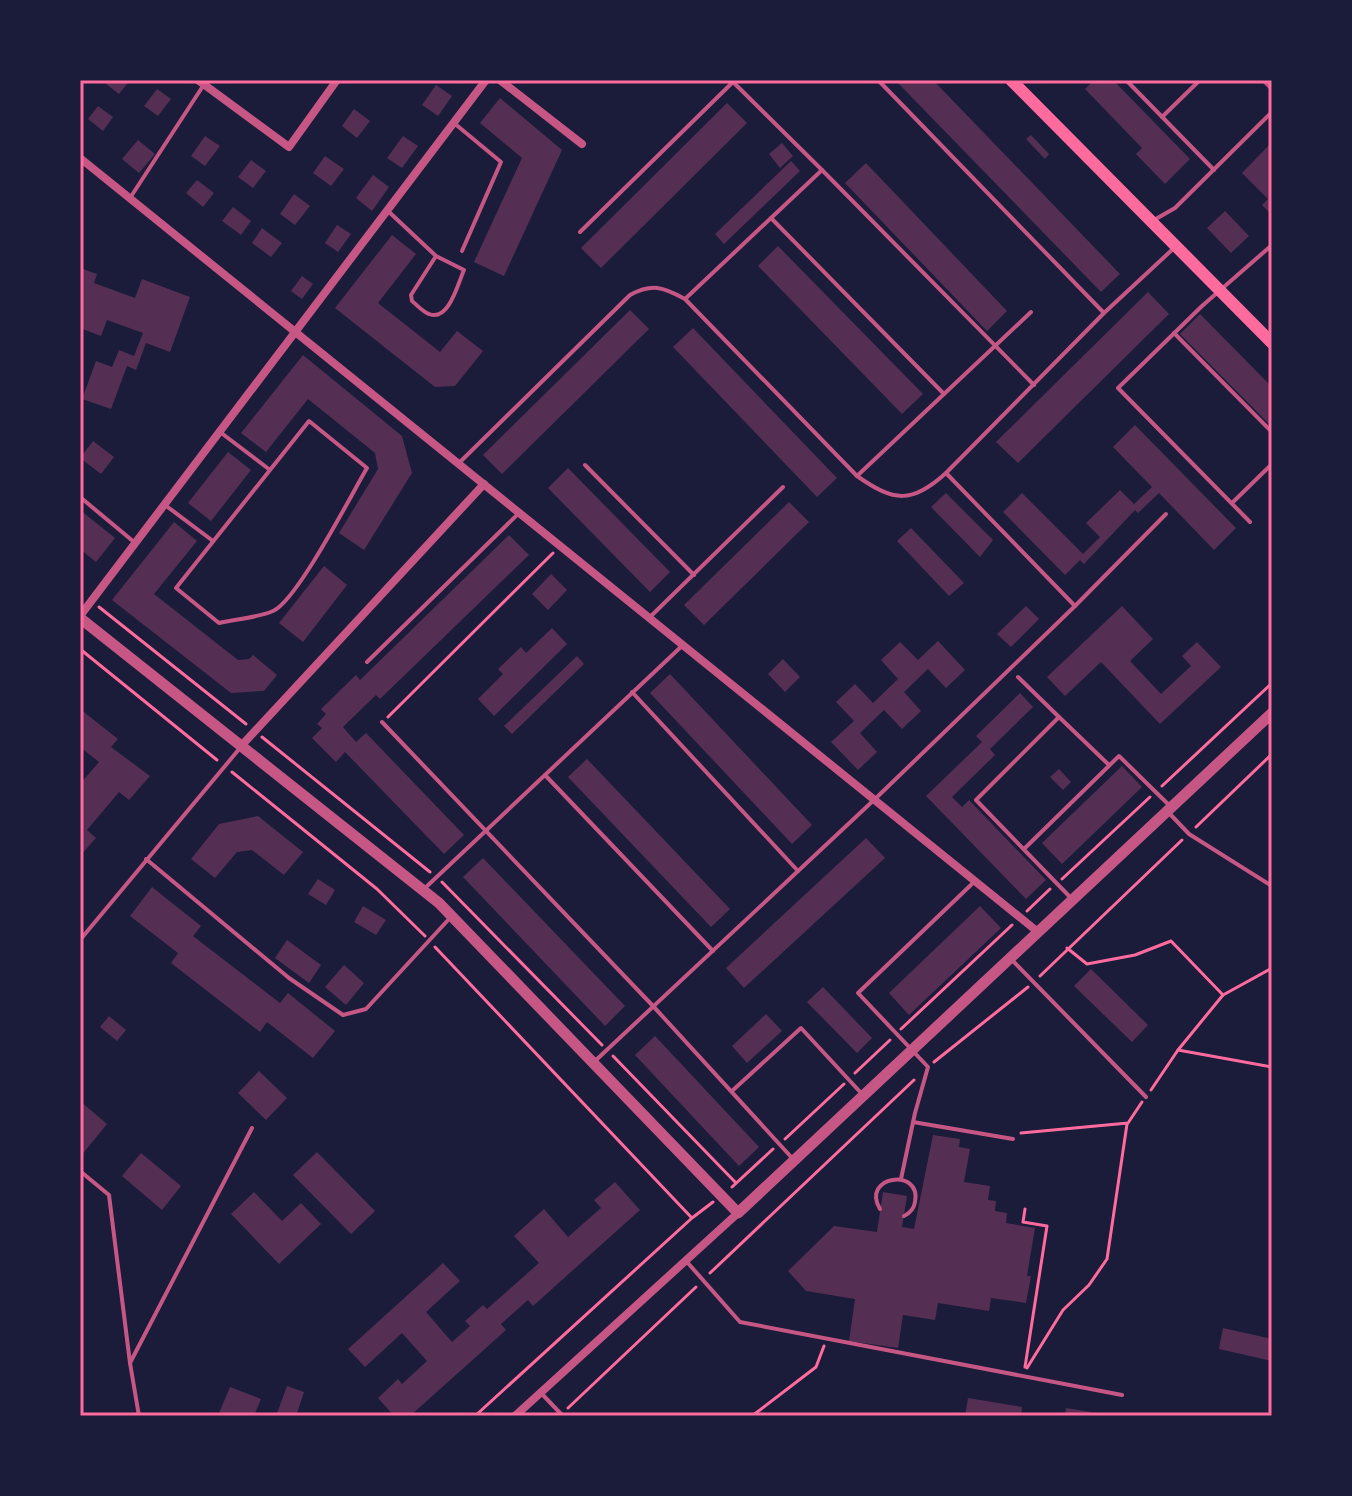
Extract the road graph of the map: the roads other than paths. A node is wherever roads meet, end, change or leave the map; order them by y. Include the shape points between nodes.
1 (337, 80) edge
2 (486, 80) edge
3 (500, 80) edge
4 (878, 80) edge
5 (1011, 80) edge
6 (1126, 80) edge
7 (1200, 80) edge
8 (1263, 80) edge
9 (201, 82) edge
10 (1272, 89) edge
11 (1272, 112) edge
12 (1162, 117) junction
13 (454, 123) junction
14 (582, 144) dead end
15 (80, 158) edge
16 (822, 170) junction
17 (1214, 170) junction
18 (130, 198) junction
19 (388, 211) junction
20 (771, 218) junction
21 (1151, 221) junction
22 (580, 232) dead end
23 (1272, 245) edge
24 (1176, 246) junction
25 (462, 251) dead end
26 (436, 256) junction
27 (1221, 291) junction
28 (685, 299) junction
29 (1031, 312) dead end
30 (1104, 313) junction
31 (297, 331) junction
32 (1174, 333) junction
33 (1272, 343) edge
34 (995, 346) junction
35 (1034, 385) junction
36 (944, 394) junction
37 (220, 432) junction
38 (1272, 432) edge
39 (459, 463) junction
40 (1272, 464) edge
41 (585, 465) dead end
42 (270, 470) junction
43 (946, 473) junction
44 (857, 476) junction
45 (484, 484) junction
46 (783, 487) dead end
47 (80, 497) edge
48 (1232, 503) junction
49 (165, 505) junction
50 (520, 512) junction
51 (1166, 514) dead end
52 (1250, 522) dead end
53 (213, 541) junction
54 (136, 543) junction
55 (694, 575) junction
56 (1075, 606) junction
57 (80, 617) edge
58 (650, 617) junction
59 (683, 645) junction
60 (367, 662) dead end
61 (1018, 677) dead end
62 (632, 692) junction
63 (1272, 713) edge
64 (1059, 717) junction
65 (382, 722) road end
66 (242, 745) junction
67 (1109, 766) junction
68 (545, 775) junction
69 (875, 799) junction
70 (1169, 809) junction
71 (486, 830) junction
72 (1024, 849) junction
73 (146, 859) junction
74 (798, 871) junction
75 (975, 881) junction
76 (1272, 886) edge
77 (423, 890) junction
78 (1072, 900) junction
79 (453, 916) junction
80 (1038, 932) junction
81 (80, 940) edge
82 (713, 951) junction
83 (1011, 958) junction
84 (653, 1006) junction
85 (912, 1050) junction
86 (594, 1062) junction
87 (731, 1091) junction
88 (864, 1096) junction
89 (1146, 1097) dead end
90 (913, 1122) junction
91 (252, 1128) dead end
92 (1013, 1139) dead end
93 (794, 1161) junction
94 (80, 1171) edge
95 (901, 1179) junction
96 (880, 1209) dead end
97 (738, 1213) junction
98 (904, 1216) dead end
99 (687, 1262) junction
100 (130, 1363) junction
101 (541, 1392) junction
102 (1122, 1395) dead end
103 (139, 1416) edge
104 (515, 1416) edge
105 (566, 1416) edge

1 - 9 street via 289,147
2 - 13 street
3 - 14 street
4 - 30 lane
5 - 21 main road
6 - 12 lane
7 - 12 lane
8 - 10 lane
9 - 18 lane
11 - 17 lane
12 - 17 lane
13 - 19 street
13 - 25 lane via 501,162
15 - 18 street
16 - 20 lane
16 - 22 lane via 733,82
16 - 34 lane
17 - 21 lane via 1175,208
18 - 31 street
19 - 26 lane
19 - 31 street
20 - 28 lane
20 - 36 lane
21 - 24 main road
23 - 27 lane
24 - 27 main road
24 - 30 lane
26 - 26 lane via 411,295 434,315 447,308 464,270
27 - 32 lane
27 - 33 main road
28 - 39 lane via 653,287 630,295
28 - 44 lane
29 - 34 lane
30 - 35 lane
31 - 37 street
31 - 39 street
32 - 38 lane
32 - 48 lane via 1118,388
34 - 35 lane
34 - 36 lane
35 - 43 lane
36 - 44 lane
37 - 42 lane
37 - 49 street
39 - 45 street
40 - 48 lane
41 - 55 lane
42 - 53 lane
42 - 53 lane via 309,421 367,468 317,561 276,610 219,623 176,588
43 - 44 lane via 927,491 911,496 884,493
43 - 56 lane
45 - 50 street
45 - 66 street
46 - 55 lane
47 - 54 lane
48 - 52 lane
49 - 53 lane
49 - 54 street
50 - 58 street
50 - 60 lane
51 - 56 lane
54 - 57 street
55 - 58 lane
56 - 69 lane
57 - 66 street
58 - 59 street
59 - 62 lane
59 - 69 street
61 - 64 lane
62 - 68 lane
62 - 74 lane
63 - 70 street
64 - 67 lane
64 - 72 lane via 976,800
65 - 71 lane
66 - 73 lane
66 - 77 street
67 - 70 lane via 1119,756
67 - 72 lane
68 - 71 lane
68 - 82 lane
69 - 74 lane
69 - 75 street
70 - 76 lane via 1189,834
70 - 78 street
71 - 77 lane
71 - 84 lane
72 - 78 lane
73 - 79 lane via 289,978 343,1015 366,1009
73 - 81 lane
74 - 82 lane
75 - 80 street
75 - 85 lane via 858,993
77 - 79 street
78 - 80 street
79 - 86 street
80 - 83 street
82 - 84 lane
83 - 85 street
83 - 89 lane
84 - 86 lane
84 - 87 lane
85 - 88 street
85 - 90 lane via 928,1067
86 - 97 street
87 - 88 lane via 801,1028
87 - 93 lane
88 - 93 street
90 - 92 lane
90 - 95 lane
91 - 100 lane
93 - 97 street
94 - 100 lane via 109,1195
95 - 96 lane via 882,1184 877,1193
95 - 98 lane via 915,1193 915,1204
97 - 99 street
99 - 101 street
99 - 102 lane via 740,1322
100 - 103 lane
101 - 104 street
101 - 105 lane

